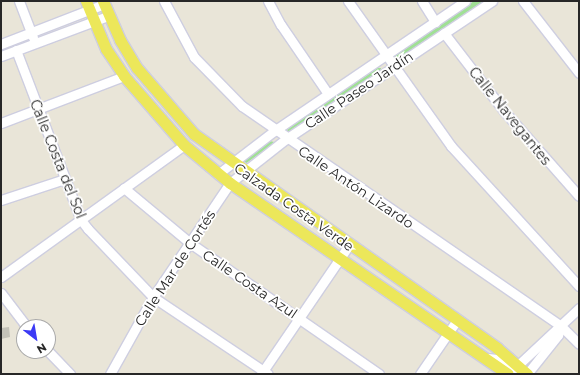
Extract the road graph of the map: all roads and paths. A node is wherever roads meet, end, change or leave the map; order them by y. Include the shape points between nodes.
1 (19, 1) edge
2 (164, 1) edge
3 (268, 1) edge
4 (348, 1) edge
5 (422, 1) edge
6 (465, 1) edge
7 (492, 1) edge
8 (523, 1) edge
9 (103, 2) edge
10 (87, 6) edge
11 (108, 16) junction
12 (94, 22) junction
13 (435, 22) junction
14 (32, 33) junction
15 (444, 33) junction
16 (36, 43) junction
17 (1, 44) edge
18 (16, 50) junction
19 (1, 56) edge
20 (385, 56) junction
21 (393, 67) junction
22 (579, 73) edge
23 (124, 76) junction
24 (328, 94) junction
25 (38, 110) junction
26 (1, 123) edge
27 (274, 131) junction
28 (286, 139) junction
29 (184, 146) junction
30 (230, 162) junction
31 (243, 171) junction
32 (218, 174) junction
33 (65, 179) junction
34 (230, 183) junction
35 (124, 188) junction
36 (579, 196) edge
37 (1, 200) edge
38 (81, 220) junction
39 (190, 244) junction
40 (349, 245) junction
41 (340, 257) junction
42 (386, 271) junction
43 (1, 277) edge
44 (579, 286) edge
45 (1, 293) edge
46 (153, 297) junction
47 (579, 308) edge
48 (300, 318) junction
49 (21, 319) edge
50 (457, 320) junction
51 (561, 326) junction
52 (448, 332) junction
53 (579, 344) edge
54 (488, 358) junction
55 (56, 359) edge
56 (518, 366) junction
57 (264, 373) edge
58 (70, 374) edge
59 (110, 374) edge
60 (380, 374) edge
61 (420, 374) edge
62 (508, 374) edge
63 (527, 374) edge

1 - 14 street
2 - 27 street, Calle Antón Lizardo via 194,57 220,87
3 - 24 street via 281,25
4 - 20 street
5 - 13 street
6 - 13 street, Calle Paseo Jardín
7 - 15 street, Calle Paseo Jardín
8 - 22 street
9 - 10 street
9 - 11 main road, Calzada Costa Verde
10 - 12 main road, Calzada Costa Verde
10 - 14 street
11 - 12 street
11 - 30 main road, Calzada Costa Verde via 120,40 158,95 194,134
12 - 16 street
12 - 23 main road, Calzada Costa Verde
13 - 20 street, Calle Paseo Jardín
14 - 16 street
14 - 17 street
15 - 21 street, Calle Paseo Jardín
15 - 36 street, Calle Navegantes via 504,111
16 - 18 street
18 - 19 street
18 - 25 street, Calle Costa del Sol
20 - 21 street
20 - 24 street, Calle Paseo Jardín
21 - 28 street, Calle Paseo Jardín
21 - 44 street via 483,184
23 - 25 street
23 - 29 main road, Calzada Costa Verde
24 - 27 street, Calle Paseo Jardín
25 - 26 street
25 - 33 street, Calle Costa del Sol
27 - 28 street, Calle Antón Lizardo
27 - 30 street, Calle Paseo Jardín
28 - 31 street, Calle Paseo Jardín
28 - 51 street, Calle Antón Lizardo
29 - 32 main road, Calzada Costa Verde
29 - 35 street
30 - 31 main road, Calzada Costa Verde
30 - 32 street, Calle Paseo Jardín
31 - 34 street, Calle Paseo Jardín
31 - 40 main road, Calzada Costa Verde
32 - 34 main road, Calzada Costa Verde
33 - 37 street
33 - 38 street, Calle Costa del Sol
34 - 39 street, Calle Mar de Cortés
34 - 41 main road, Calzada Costa Verde
35 - 38 street
35 - 39 street, Calle Costa Azul
38 - 43 street
38 - 46 street, Calle Costa del Sol
39 - 46 street, Calle Mar de Cortés
39 - 48 street, Calle Costa Azul
40 - 41 street
40 - 42 main road, Calzada Costa Verde
41 - 42 street via 354,254 381,272
41 - 48 street
41 - 52 main road, Calzada Costa Verde
42 - 50 main road, Calzada Costa Verde
45 - 49 street
46 - 57 street, Calle Costa del Sol
46 - 59 street, Calle Mar de Cortés
47 - 51 street
48 - 57 street
48 - 60 street, Calle Costa Azul
50 - 52 street
50 - 56 main road, Calzada Costa Verde
51 - 53 street, Calle Antón Lizardo
51 - 56 street via 553,330
51 - 63 street via 558,335
52 - 54 main road, Calzada Costa Verde
52 - 61 street
54 - 62 main road, Calzada Costa Verde
54 - 63 street via 496,359 515,372
55 - 58 street
56 - 63 main road, Calzada Costa Verde

